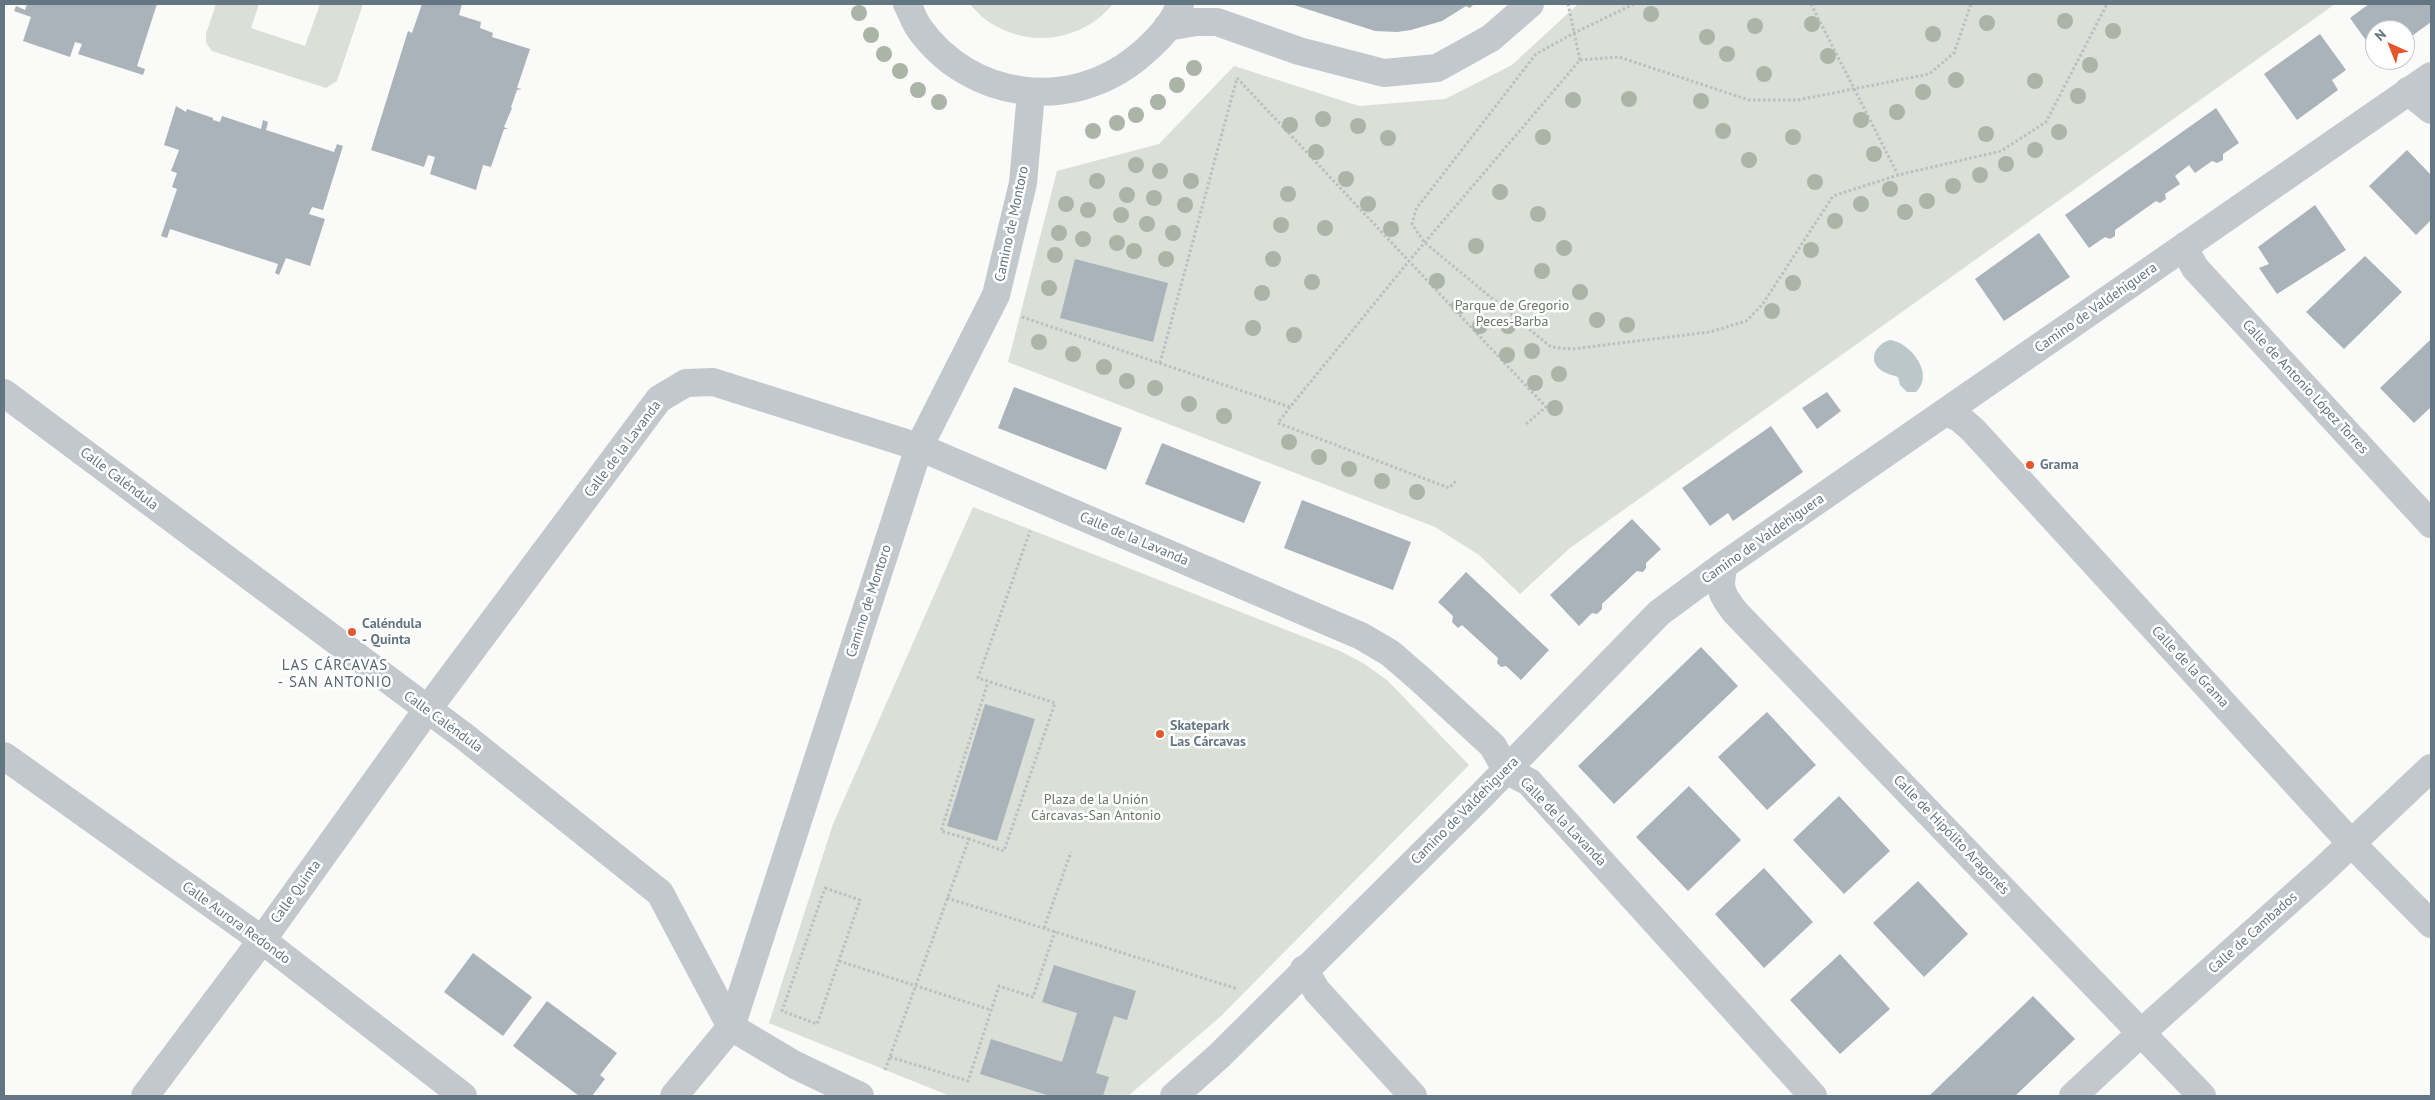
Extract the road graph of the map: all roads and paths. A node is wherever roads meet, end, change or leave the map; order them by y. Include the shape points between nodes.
1 (907, 4) edge
2 (1530, 4) edge
3 (1568, 4) edge
4 (1634, 4) edge
5 (1812, 4) edge
6 (1971, 4) edge
7 (2107, 4) edge
8 (1173, 15) edge
9 (1574, 32) junction
10 (1580, 60) junction
11 (2431, 76) edge
12 (1854, 88) junction
13 (2408, 91) junction
14 (1031, 93) junction
15 (2431, 110) edge
16 (1898, 175) junction
17 (1424, 242) junction
18 (2186, 245) junction
19 (1408, 260) junction
20 (1014, 315) dead end
21 (1160, 363) junction
22 (4, 393) edge
23 (1290, 407) junction
24 (1946, 413) junction
25 (1526, 424) dead end
26 (918, 448) junction
27 (1456, 481) dead end
28 (2431, 524) edge
29 (1031, 528) dead end
30 (1724, 566) junction
31 (988, 682) junction
32 (427, 710) junction
33 (4, 756) edge
34 (2431, 768) edge
35 (1506, 770) junction
36 (969, 839) junction
37 (2351, 843) junction
38 (1071, 852) dead end
39 (947, 898) junction
40 (2431, 924) edge
41 (1044, 928) junction
42 (1055, 931) junction
43 (262, 940) junction
44 (840, 961) junction
45 (1304, 969) junction
46 (915, 986) junction
47 (1245, 991) dead end
48 (991, 1010) junction
49 (731, 1028) junction
50 (2142, 1032) junction
51 (890, 1057) junction
52 (885, 1070) dead end
53 (145, 1096) edge
54 (463, 1096) edge
55 (674, 1096) edge
56 (860, 1096) edge
57 (1174, 1096) edge
58 (1413, 1096) edge
59 (1813, 1096) edge
60 (2073, 1096) edge
61 (2202, 1096) edge

1 - 14 street via 918,27 948,60 987,82
2 - 8 street via 1491,38 1437,68 1384,74 1299,51 1217,22 1196,22
3 - 9 path
4 - 9 path
5 - 12 path
6 - 12 path via 1954,53 1929,74
7 - 16 path via 2046,122 2001,151
8 - 14 street via 1156,42 1120,72 1078,89
9 - 10 path
9 - 17 path via 1536,54 1416,209 1412,224
10 - 12 path via 1619,57 1749,100 1798,100
10 - 17 path
11 - 13 street, Camino de Valdehiguera
12 - 16 path
13 - 15 street
13 - 18 street, Camino de Valdehiguera
14 - 26 street, Camino de Montoro via 1023,184 996,295
16 - 17 path via 1833,196 1762,305 1746,321 1710,332 1572,349 1551,347
17 - 19 path
18 - 24 street, Camino de Valdehiguera
18 - 28 street, Calle de Antonio López Torres via 2195,268
19 - 21 path via 1237,78
19 - 23 path
19 - 25 path via 1546,407
20 - 21 path
21 - 23 path
22 - 32 street, Calle Caléndula
23 - 27 path via 1278,423 1449,488
24 - 30 street, Camino de Valdehiguera
24 - 37 street, Calle de la Grama via 1958,417 1972,430
26 - 32 street, Calle de la Lavanda via 713,382 686,383 659,399
26 - 35 street, Calle de la Lavanda via 1361,636 1390,653 1493,746
26 - 49 street, Camino de Montoro
29 - 31 path via 978,678
30 - 35 street, Camino de Valdehiguera via 1659,613
30 - 50 street, Calle de Hipólito Aragonés via 1720,582 1722,594 1735,612
31 - 36 path via 941,831
31 - 36 path via 1055,703 1004,851
32 - 43 street, Calle Quinta
32 - 49 street, Calle Caléndula via 465,736 660,893
33 - 43 street, Calle Aurora Redondo
34 - 37 street, Calle de Cambados
35 - 45 street, Camino de Valdehiguera
35 - 59 street, Calle de la Lavanda via 1529,782
36 - 39 path
37 - 40 street, Calle de la Grama
37 - 50 street, Calle de Cambados
38 - 41 path
39 - 41 path
39 - 46 path
41 - 42 path
42 - 47 path
42 - 48 path via 1033,998 998,986
43 - 53 street, Calle Quinta
43 - 54 street, Calle Aurora Redondo
44 - 44 path via 860,900 825,888 782,1011 817,1024
44 - 46 path
45 - 57 street, Camino de Valdehiguera via 1219,1056
45 - 58 street via 1317,991
46 - 48 path
46 - 51 path
48 - 51 path via 968,1081
49 - 55 street, Camino de Montoro
49 - 56 street via 795,1065
50 - 60 street, Calle de Cambados
50 - 61 street, Calle de Hipólito Aragonés
51 - 52 path

